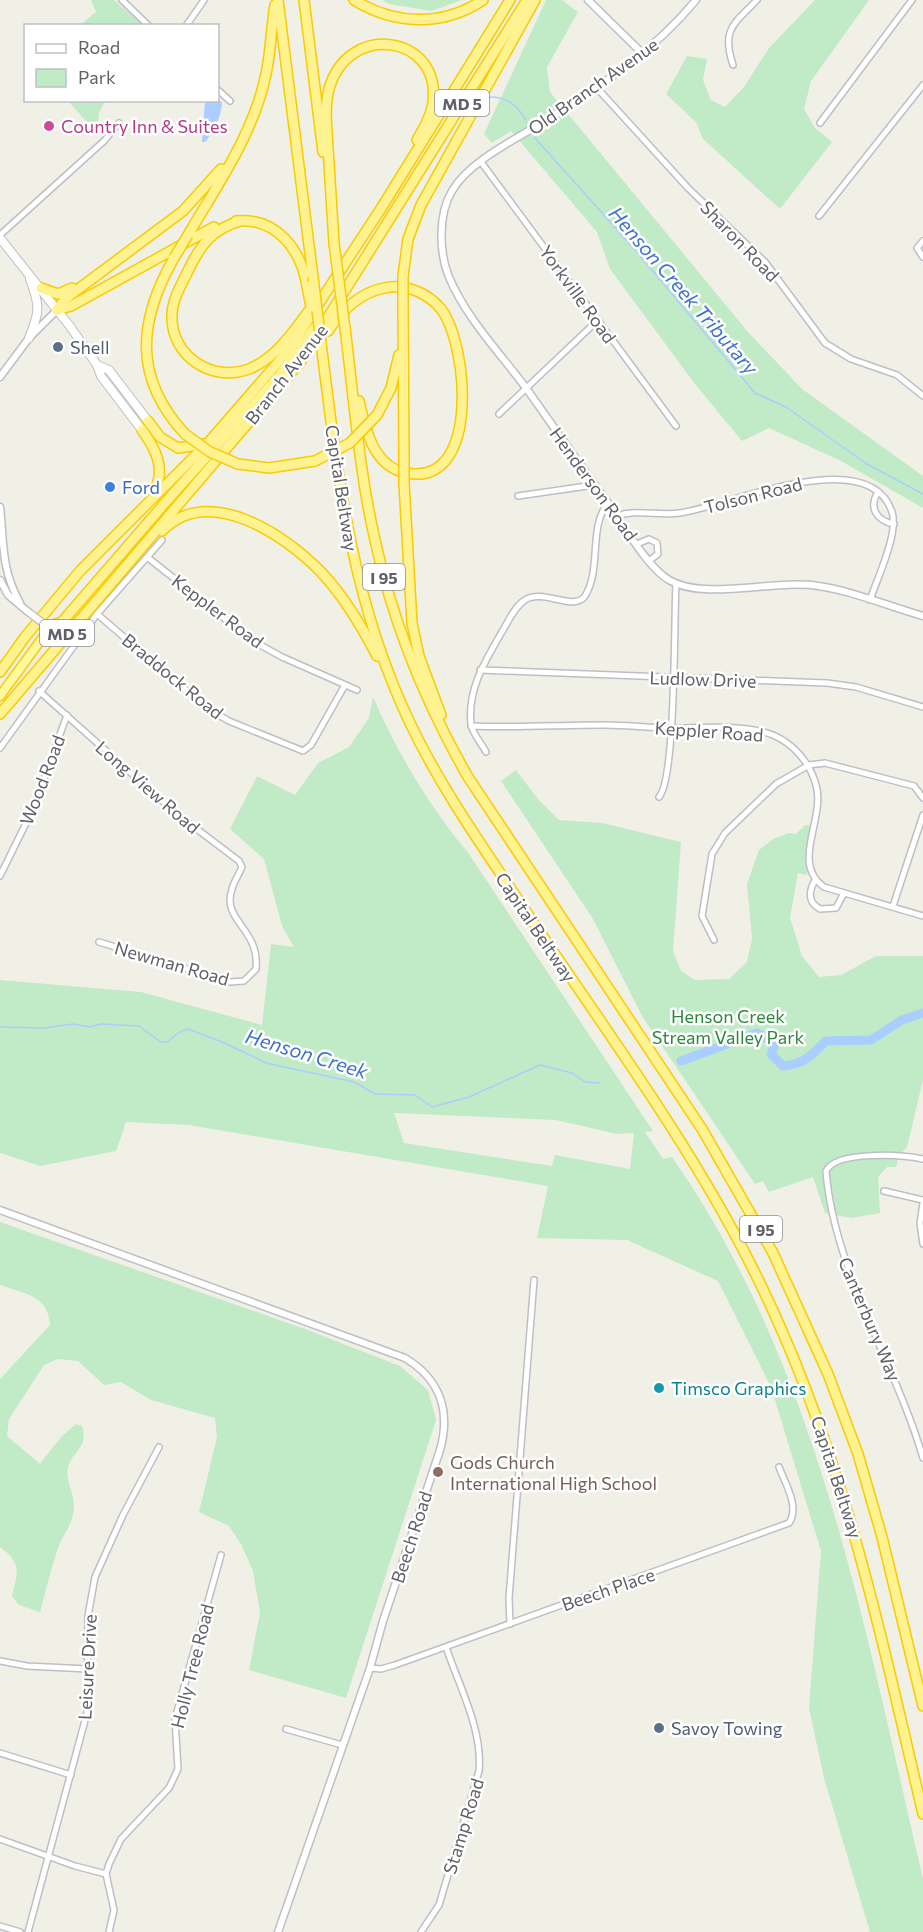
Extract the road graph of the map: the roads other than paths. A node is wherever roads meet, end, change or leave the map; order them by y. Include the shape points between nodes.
1 (122, 0) edge
2 (204, 0) edge
3 (277, 0) edge
4 (304, 0) edge
5 (354, 0) edge
6 (483, 0) edge
7 (510, 0) edge
8 (527, 0) edge
9 (535, 0) edge
10 (588, 0) edge
11 (696, 0) edge
12 (758, 0) edge
13 (912, 0) edge
14 (148, 24) edge
15 (187, 24) edge
16 (643, 54) junction
17 (733, 65) dead end
18 (923, 85) edge
19 (597, 88) junction
20 (219, 91) edge
21 (230, 101) dead end
22 (119, 123) dead end
23 (820, 123) dead end
24 (235, 154) junction
25 (482, 162) junction
26 (382, 207) junction
27 (819, 216) dead end
28 (240, 221) junction
29 (384, 228) junction
30 (0, 236) edge
31 (923, 241) edge
32 (334, 243) junction
33 (350, 256) junction
34 (923, 257) edge
35 (113, 264) junction
36 (28, 275) junction
37 (310, 281) junction
38 (40, 288) junction
39 (403, 305) junction
40 (57, 310) junction
41 (597, 320) junction
42 (345, 328) junction
43 (29, 338) junction
44 (98, 365) junction
45 (0, 377) edge
46 (526, 389) junction
47 (923, 396) edge
48 (264, 406) junction
49 (499, 414) dead end
50 (148, 421) joint
51 (676, 426) dead end
52 (142, 430) joint
53 (209, 442) junction
54 (594, 485) junction
55 (878, 492) junction
56 (518, 496) dead end
57 (151, 497) junction
58 (608, 503) junction
59 (0, 507) edge
60 (616, 516) junction
61 (894, 524) junction
62 (162, 540) dead end
63 (637, 544) junction
64 (136, 555) junction
65 (147, 557) junction
66 (650, 560) junction
67 (0, 580) edge
68 (675, 583) junction
69 (870, 600) junction
70 (20, 603) junction
71 (97, 614) junction
72 (923, 616) edge
73 (47, 630) junction
74 (480, 670) junction
75 (0, 672) edge
76 (674, 678) junction
77 (345, 685) junction
78 (357, 690) dead end
79 (39, 691) junction
80 (0, 696) edge
81 (923, 707) edge
82 (0, 714) edge
83 (67, 715) junction
84 (410, 723) junction
85 (471, 726) junction
86 (671, 728) junction
87 (0, 748) edge
88 (486, 752) dead end
89 (809, 765) junction
90 (659, 797) dead end
91 (923, 798) edge
92 (486, 806) junction
93 (923, 815) edge
94 (0, 876) edge
95 (815, 880) junction
96 (233, 885) joint
97 (844, 893) junction
98 (893, 906) junction
99 (923, 916) edge
100 (714, 940) dead end
101 (99, 942) dead end
102 (923, 1159) edge
103 (884, 1191) dead end
104 (923, 1202) edge
105 (0, 1210) edge
106 (923, 1244) edge
107 (534, 1280) dead end
108 (159, 1447) dead end
109 (922, 1450) edge
110 (923, 1458) edge
111 (779, 1467) dead end
112 (221, 1555) dead end
113 (510, 1624) junction
114 (446, 1647) junction
115 (0, 1661) edge
116 (370, 1668) junction
117 (88, 1669) junction
118 (923, 1706) edge
119 (286, 1729) dead end
120 (342, 1745) junction
121 (0, 1753) edge
122 (71, 1775) junction
123 (923, 1814) edge
124 (0, 1839) edge
125 (50, 1857) junction
126 (106, 1874) junction
127 (0, 1926) edge
128 (20, 1932) edge
129 (28, 1932) edge
130 (109, 1932) edge
131 (278, 1932) edge
132 (422, 1932) edge

1 - 14 street
2 - 15 street
3 - 24 highway via 267,74
3 - 37 highway, Capital Beltway / I 95
4 - 32 highway, Capital Beltway / I 95
5 - 6 highway via 384,14 416,20 444,18
7 - 26 highway, Branch Avenue / MD 5
8 - 29 highway, Branch Avenue / MD 5
9 - 39 highway, bridge via 418,212 408,239
10 - 16 street
11 - 16 street, Old Branch Avenue
12 - 17 street via 733,23 727,46
13 - 23 street
16 - 19 street, Old Branch Avenue
18 - 27 street
19 - 25 street, Old Branch Avenue
19 - 47 street, Sharon Road via 688,188 765,262 825,343 851,359 897,375
20 - 21 street
22 - 30 street
24 - 35 highway via 183,211
24 - 39 highway, bridge via 155,293 146,327 155,388 185,434 210,452 238,464 269,468 315,461 350,443 377,415 396,373
25 - 41 street, Yorkville Road
25 - 46 street, Henderson Road via 466,173 450,193 443,228 445,263 474,320
26 - 32 highway via 430,117 434,92 429,72 419,58 404,48 384,43 366,45 350,54 338,68 328,91
26 - 33 highway, Branch Avenue / MD 5
28 - 33 highway via 216,231 204,242 173,305 174,333 180,348 193,361 212,370 231,373 249,368 280,347
28 - 37 highway via 261,223 284,237
28 - 40 highway via 221,224
29 - 48 highway, Branch Avenue / MD 5 via 316,339
29 - 73 highway via 280,375 62,622
30 - 36 main road
31 - 34 street via 917,248
32 - 42 highway, Capital Beltway / I 95, bridge
33 - 53 highway, Branch Avenue / MD 5 via 287,352
35 - 38 highway via 100,268 67,292 58,294
35 - 40 highway via 65,299
36 - 38 main road
36 - 43 main road via 39,301
37 - 84 highway, Capital Beltway / I 95, bridge via 343,513 360,589
38 - 40 main road
39 - 92 highway, bridge via 409,597 419,656 456,748
40 - 43 street
40 - 44 main road
41 - 46 street
41 - 51 street, Yorkville Road
42 - 48 highway via 364,420 378,454 392,467 410,473 425,472 445,462 459,436 458,360 446,318 435,303 418,291 389,287 352,303
42 - 92 highway, Capital Beltway / I 95 via 369,508 391,602 426,697
43 - 45 street
44 - 50 main road via 110,370
44 - 52 main road
46 - 49 street
46 - 54 street, Henderson Road
48 - 64 highway, Branch Avenue / MD 5
50 - 53 highway via 160,437 178,448
52 - 57 highway via 157,456 160,470
53 - 57 highway, Branch Avenue / MD 5
54 - 56 street
54 - 58 street, Henderson Road
55 - 60 street, Tolson Road via 847,480 817,480 679,513
55 - 61 street via 889,504
55 - 61 street via 873,503 875,513
57 - 75 highway, Branch Avenue / MD 5 via 80,571
58 - 60 street, Henderson Road
58 - 74 street via 584,598 575,602 538,595 525,599
59 - 70 street via 4,566
60 - 63 street, Henderson Road
61 - 69 street
62 - 65 street
63 - 66 street, Henderson Road
63 - 66 street via 649,539 657,543 658,554
64 - 82 highway, Branch Avenue / MD 5
64 - 84 highway via 167,525 195,514 219,512 269,532 305,557 346,602
65 - 71 street
65 - 77 street, Keppler Road via 254,641
66 - 68 street, Henderson Road
67 - 70 street via 8,595
68 - 69 street via 716,589 819,586
68 - 76 street
69 - 72 street
70 - 73 street, bridge
71 - 77 street, Braddock Road via 208,709 228,721 307,750
71 - 79 street
73 - 80 highway via 43,642
74 - 76 street, Ludlow Drive
74 - 85 street via 473,694
76 - 81 street, Ludlow Drive via 827,683 856,687
76 - 86 street
77 - 78 street, Keppler Road
79 - 83 street, Long View Road
79 - 87 street
83 - 94 street, Wood Road via 33,809
83 - 96 street, Long View Road via 177,814 239,861 242,867
84 - 123 highway, Capital Beltway / I 95 via 465,822 706,1183 773,1309 805,1384 846,1501
85 - 86 street, Keppler Road
85 - 88 street
86 - 89 street, Keppler Road via 745,730 773,735 796,750
86 - 90 street via 665,788
89 - 91 street via 844,766 914,786
89 - 95 street, Keppler Road via 818,791 808,864
89 - 100 street via 776,784 717,844 702,916
92 - 118 highway, Capital Beltway / I 95 via 702,1129 782,1271 858,1454
93 - 98 street
95 - 97 street
95 - 97 street, Keppler Road via 810,895 820,909 836,908
96 - 101 street, Newman Road via 231,908 253,940 257,955 256,969 244,981 224,981
97 - 98 street
98 - 99 street
102 - 109 street, Canterbury Way via 894,1155 845,1159 830,1164 826,1171 844,1260
103 - 104 street
104 - 106 street
105 - 116 street, Beech Road via 373,1345 405,1358 429,1377 443,1405 444,1438
107 - 113 street
108 - 117 street, Leisure Drive via 95,1577 88,1616
109 - 110 street, Canterbury Way
111 - 113 street, Beech Place via 793,1504 789,1523
112 - 126 street, Holly Tree Road via 175,1719 178,1769 169,1788 121,1839
113 - 114 street, Beech Place
114 - 116 street, Beech Place via 386,1668
114 - 132 street, Stamp Road via 475,1732 479,1771 439,1905
115 - 117 street
116 - 120 street, Beech Road
117 - 122 street, Leisure Drive via 87,1713
119 - 120 street
120 - 131 street, Beech Road
121 - 122 street
122 - 125 street, Leisure Drive
124 - 125 street
125 - 126 street
125 - 129 street, Leisure Drive
126 - 130 street via 114,1910
127 - 128 street

